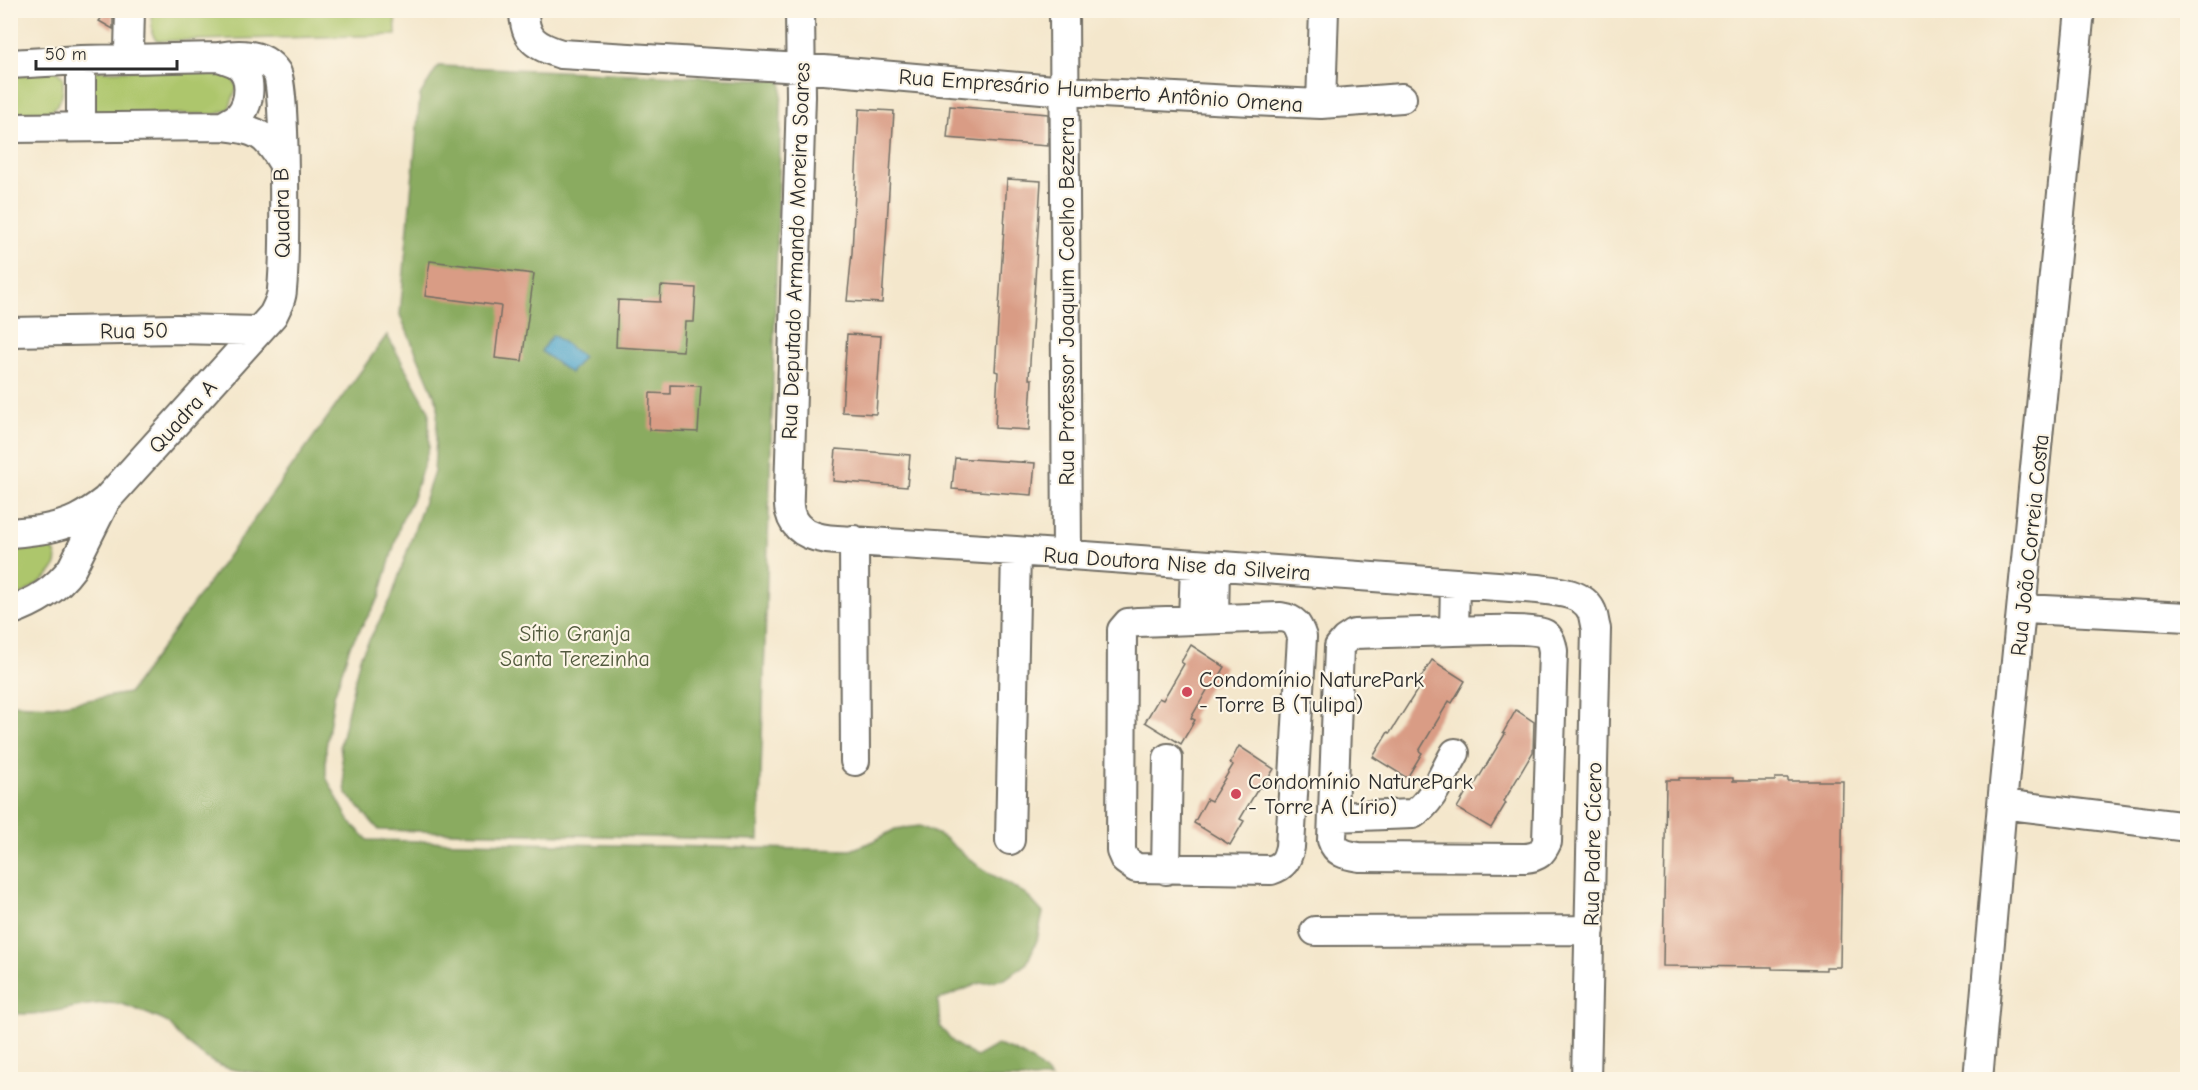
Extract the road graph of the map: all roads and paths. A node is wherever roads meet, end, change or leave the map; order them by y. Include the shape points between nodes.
1 (524, 10) edge
2 (800, 10) edge
3 (1064, 10) edge
4 (1324, 10) edge
5 (2080, 10) edge
6 (130, 14) edge
7 (219, 57) junction
8 (130, 58) junction
9 (81, 60) junction
10 (10, 64) edge
11 (801, 68) junction
12 (1065, 91) junction
13 (1402, 98) dead end
14 (1321, 104) junction
15 (223, 126) junction
16 (81, 127) junction
17 (10, 128) edge
18 (283, 163) junction
19 (258, 331) junction
20 (10, 332) edge
21 (789, 492) joint
22 (106, 500) junction
23 (22, 532) edge
24 (854, 540) junction
25 (1016, 551) junction
26 (1067, 555) junction
27 (1205, 565) junction
28 (1455, 583) junction
29 (55, 588) junction
30 (1590, 608) joint
31 (2023, 609) junction
32 (10, 611) edge
33 (2187, 617) edge
34 (1203, 619) junction
35 (1454, 631) junction
36 (1455, 753) dead end
37 (1168, 758) dead end
38 (855, 761) dead end
39 (2002, 804) junction
40 (1333, 817) junction
41 (2187, 827) edge
42 (1010, 840) dead end
43 (1166, 870) junction
44 (1590, 930) junction
45 (1315, 931) dead end
46 (1586, 1080) edge
47 (1978, 1080) edge

1 - 11 street, Rua Empresário Humberto Antônio Omena via 527,33 535,44 561,54
2 - 11 street, Rua Deputado Armando Moreira Soares
3 - 12 street, Rua Professor Joaquim Coelho Bezerra
4 - 14 street
5 - 31 street, Rua João Correia Costa
6 - 8 street
7 - 8 street
7 - 15 street via 238,65 249,89 239,115
7 - 18 street via 258,57 279,75
8 - 9 street
9 - 10 street
9 - 16 street
11 - 12 street, Rua Empresário Humberto Antônio Omena
11 - 21 street, Rua Deputado Armando Moreira Soares
12 - 14 street, Rua Empresário Humberto Antônio Omena
12 - 26 street, Rua Professor Joaquim Coelho Bezerra
13 - 14 street, Rua Empresário Humberto Antônio Omena
15 - 16 street, Quadra B
15 - 18 street, Quadra B via 257,133 272,143
16 - 17 street, Quadra B
18 - 19 street, Quadra B via 282,292 273,315
19 - 20 street, Rua 50
19 - 22 street, Quadra A
21 - 24 street, Rua Doutora Nise da Silveira via 790,513 802,530 816,538
22 - 23 street via 77,519
22 - 29 street via 72,568
23 - 29 street via 46,534 56,539 65,553
24 - 25 street, Rua Doutora Nise da Silveira
24 - 38 street
25 - 26 street, Rua Doutora Nise da Silveira
25 - 42 street
26 - 27 street, Rua Doutora Nise da Silveira
27 - 28 street, Rua Doutora Nise da Silveira
27 - 34 street
28 - 30 street, Rua Doutora Nise da Silveira via 1560,591 1578,597
28 - 35 street
29 - 32 street
30 - 44 street, Rua Padre Cícero via 1596,629
31 - 33 street
31 - 39 street, Rua João Correia Costa
34 - 43 street via 1128,623 1122,630 1121,851 1136,868
34 - 43 street via 1281,617 1298,625 1302,637 1290,847 1287,859 1271,870
35 - 40 street via 1354,634 1339,647
35 - 40 street via 1532,631 1545,634 1551,642 1549,830 1542,852 1526,858 1348,856 1334,847
36 - 40 street via 1428,800 1413,814
37 - 43 street
39 - 41 street
39 - 47 street, Rua João Correia Costa
44 - 45 street
44 - 46 street, Rua Padre Cícero

